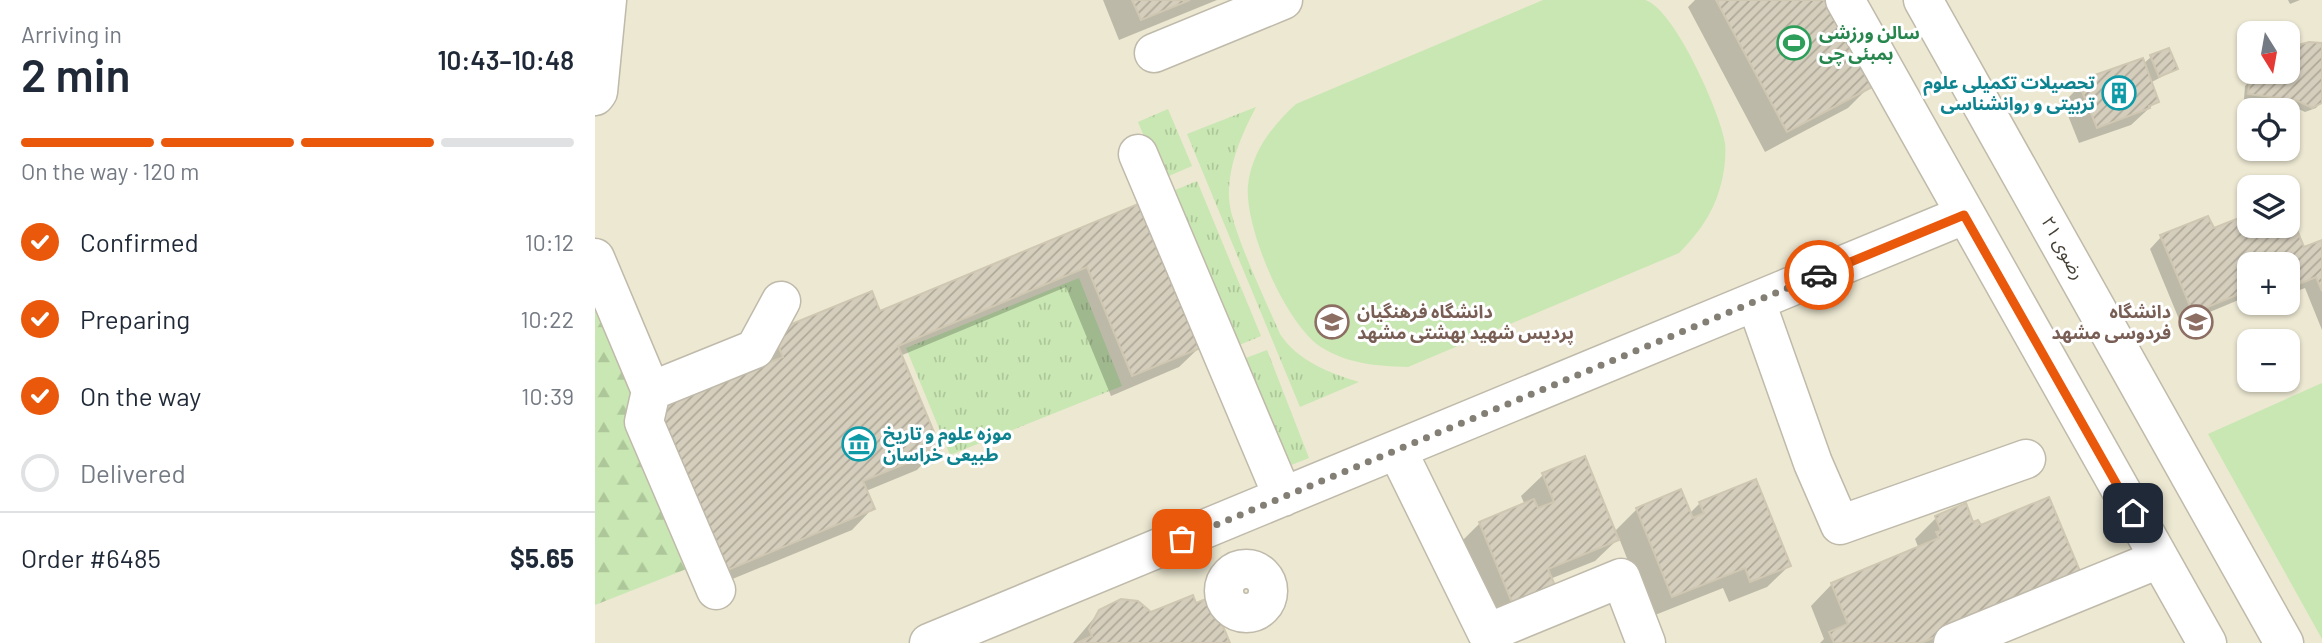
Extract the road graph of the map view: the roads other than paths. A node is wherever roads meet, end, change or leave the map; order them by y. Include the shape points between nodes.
1 (607, 0) edge
2 (1283, 0) edge
3 (1845, 0) edge
4 (1923, 0) edge
5 (1154, 53) dead end
6 (595, 96) edge
7 (1138, 154) dead end
8 (1964, 215) junction
9 (595, 258) edge
10 (781, 301) dead end
11 (1756, 302) junction
12 (651, 391) junction
13 (1397, 450) junction
14 (2026, 459) dead end
15 (1283, 497) junction
16 (2159, 559) junction
17 (716, 590) dead end
18 (929, 643) edge
19 (1646, 643) edge
20 (1953, 643) edge
21 (2207, 643) edge
22 (2284, 643) edge

1 - 6 street
2 - 5 street
3 - 8 street
4 - 22 street, رضوی ۲۱
7 - 15 street
8 - 11 street
8 - 16 street
9 - 12 street
10 - 12 street via 755,349
11 - 13 street
11 - 14 street via 1840,525
12 - 17 street via 644,422
13 - 15 street
13 - 19 street via 1487,633 1621,578
15 - 18 street
16 - 20 street
16 - 21 street

